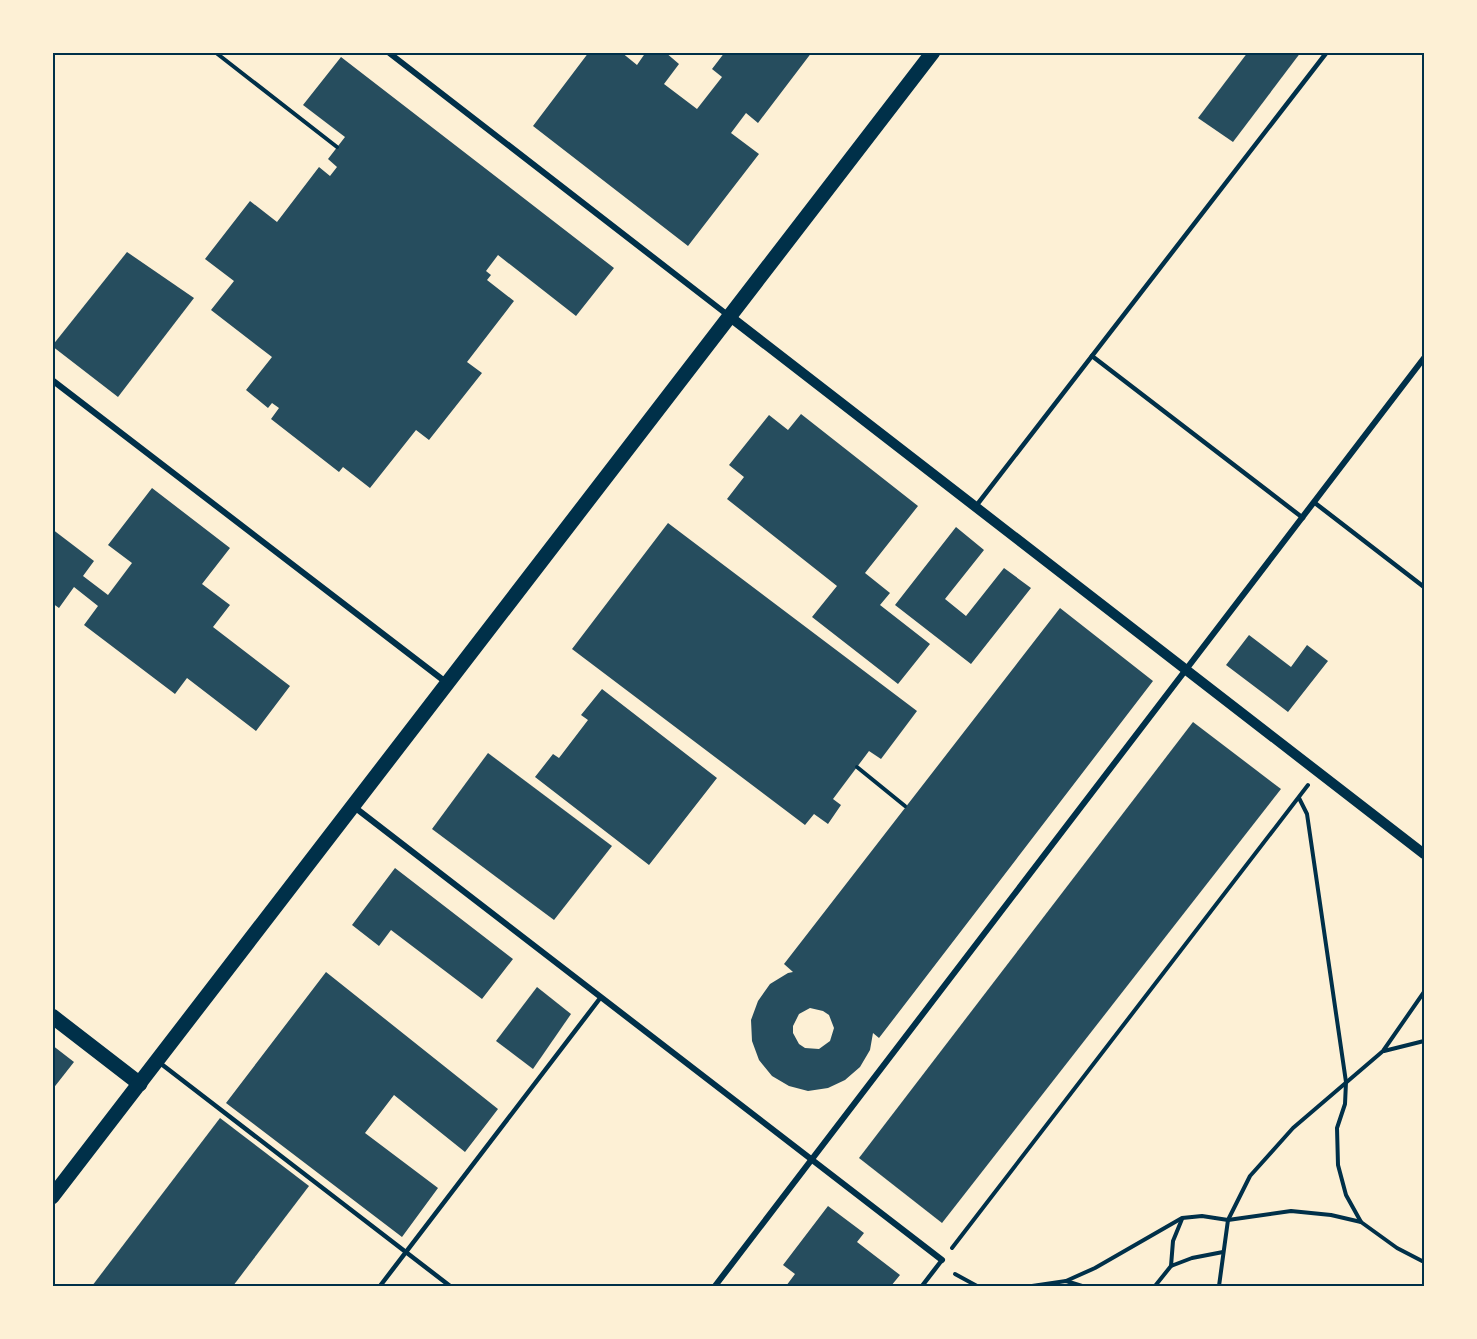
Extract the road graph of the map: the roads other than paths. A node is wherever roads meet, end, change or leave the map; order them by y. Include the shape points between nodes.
1 (388, 52) edge
2 (933, 52) edge
3 (1327, 52) edge
4 (729, 316) junction
5 (1092, 356) junction
6 (1425, 358) edge
7 (52, 380) edge
8 (1315, 503) junction
9 (976, 506) junction
10 (1303, 518) junction
11 (1425, 587) edge
12 (1189, 670) junction
13 (447, 683) junction
14 (353, 806) junction
15 (1425, 854) edge
16 (601, 997) junction
17 (52, 1016) edge
18 (158, 1061) junction
19 (140, 1084) junction
20 (812, 1160) junction
21 (52, 1197) edge
22 (406, 1253) junction
23 (942, 1260) joint
24 (380, 1287) edge
25 (450, 1287) edge
26 (715, 1287) edge
27 (922, 1287) edge

1 - 4 street
2 - 4 main road
3 - 5 lane
4 - 9 street
4 - 13 main road
5 - 9 lane
5 - 10 lane
6 - 8 street
7 - 13 street
8 - 10 street
8 - 11 lane
9 - 12 street
10 - 12 street
12 - 15 street
12 - 20 street
13 - 14 main road
14 - 16 street
14 - 18 main road
16 - 20 street
16 - 22 lane
17 - 19 main road
18 - 19 main road
18 - 22 lane
19 - 21 main road
20 - 23 street
20 - 26 street
22 - 24 lane
22 - 25 lane
23 - 27 lane

